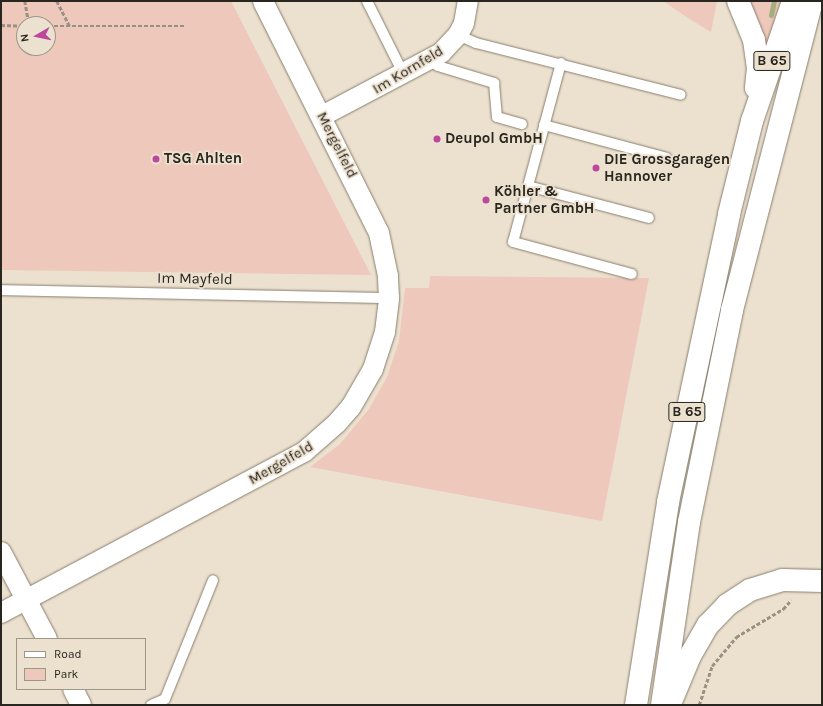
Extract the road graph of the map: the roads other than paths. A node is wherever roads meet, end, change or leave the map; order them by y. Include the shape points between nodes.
1 (263, 1) edge
2 (367, 1) edge
3 (468, 1) edge
4 (738, 1) edge
5 (793, 1) edge
6 (812, 1) edge
7 (458, 35) junction
8 (430, 60) junction
9 (561, 63) junction
10 (404, 75) junction
11 (681, 95) dead end
12 (322, 116) junction
13 (752, 121) junction
14 (522, 124) dead end
15 (544, 125) junction
16 (666, 158) dead end
17 (528, 186) junction
18 (649, 218) dead end
19 (632, 274) dead end
20 (1, 290) edge
21 (389, 298) junction
22 (1, 552) edge
23 (213, 580) dead end
24 (817, 580) edge
25 (26, 600) junction
26 (1, 613) edge
27 (46, 638) edge
28 (74, 690) edge
29 (166, 702) edge
30 (81, 705) edge
31 (151, 705) edge
32 (636, 705) edge
33 (662, 705) edge
34 (669, 705) edge

1 - 12 street, Mergelfeld
2 - 10 lane
3 - 7 street, Im Kornfeld via 466,17
4 - 13 highway via 749,24 757,54
5 - 13 highway, B 65
6 - 33 highway, B 65 via 732,310 689,522
7 - 8 street, Im Kornfeld
7 - 9 lane via 476,43
8 - 10 street, Im Kornfeld
8 - 14 lane via 438,66 494,83 497,117
9 - 11 lane
9 - 15 lane
10 - 12 street, Im Kornfeld
12 - 21 street, Mergelfeld via 379,233 386,261
13 - 32 highway, B 65 via 729,214 668,502
15 - 16 lane
15 - 17 lane
17 - 18 lane
17 - 19 lane via 513,242
20 - 21 lane, Im Mayfeld
21 - 25 street, Mergelfeld via 385,332 373,369 351,407 321,438 285,463
22 - 25 street
23 - 29 lane
24 - 34 highway via 782,580 750,590 727,605 708,625 690,656
25 - 26 street, Mergelfeld
25 - 27 street
28 - 30 street
29 - 31 lane

